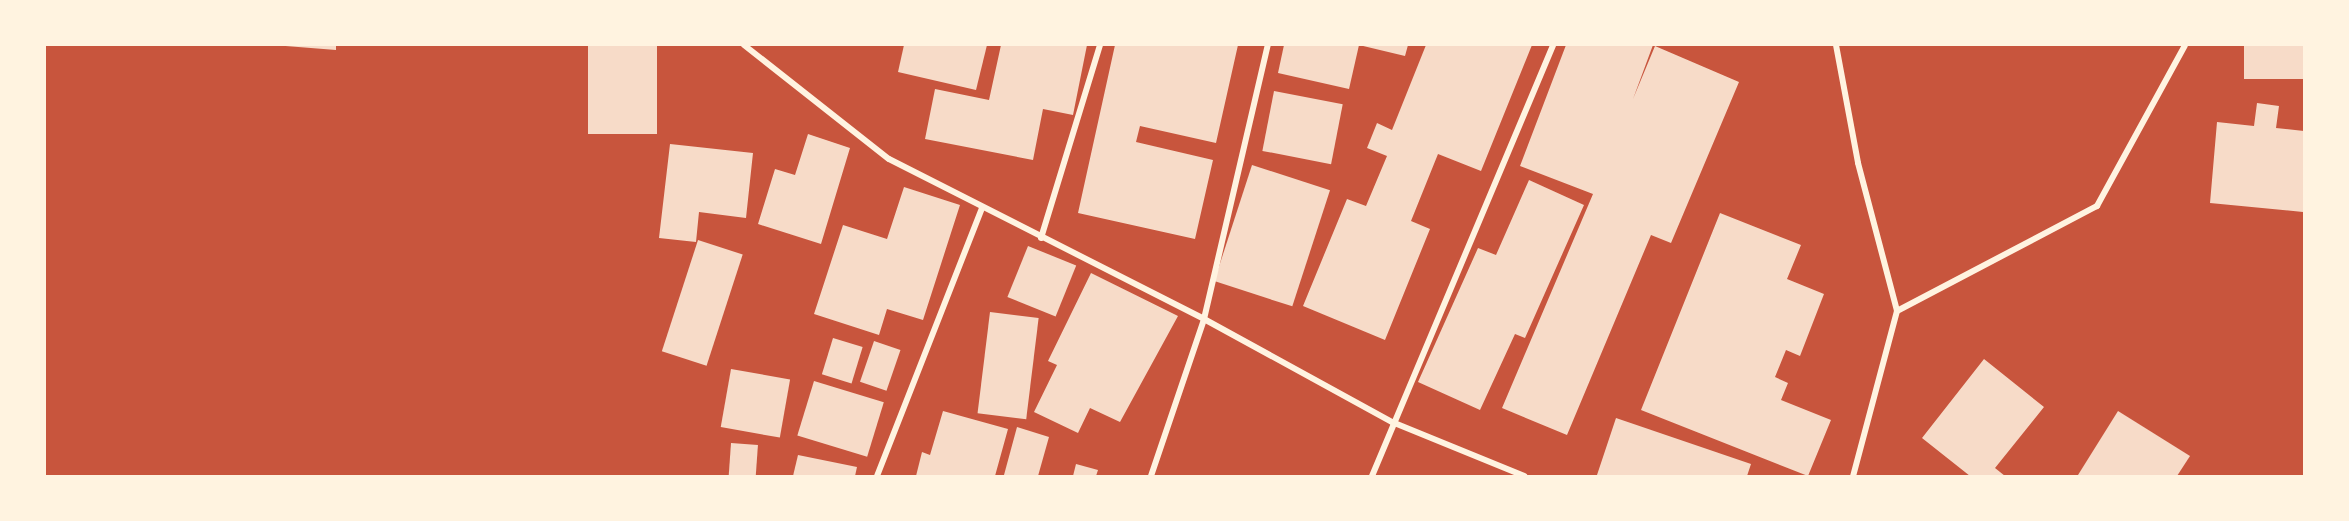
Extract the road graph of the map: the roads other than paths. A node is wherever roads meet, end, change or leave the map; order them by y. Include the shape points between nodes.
1 (744, 45) edge
2 (1100, 45) edge
3 (1269, 45) edge
4 (1553, 45) edge
5 (1836, 45) edge
6 (2185, 45) edge
7 (982, 208) junction
8 (1041, 238) junction
9 (1897, 311) junction
10 (1204, 319) junction
11 (1392, 422) junction
12 (877, 476) edge
13 (1151, 476) edge
14 (1372, 476) edge
15 (1524, 476) edge
16 (1853, 476) edge

1 - 7 street via 888,159
2 - 8 street
3 - 10 street
4 - 11 street
5 - 9 street via 1858,163
6 - 9 street via 2097,206
7 - 8 street
7 - 12 street
8 - 10 street
9 - 16 street
10 - 11 street
10 - 13 street
11 - 14 street
11 - 15 street

